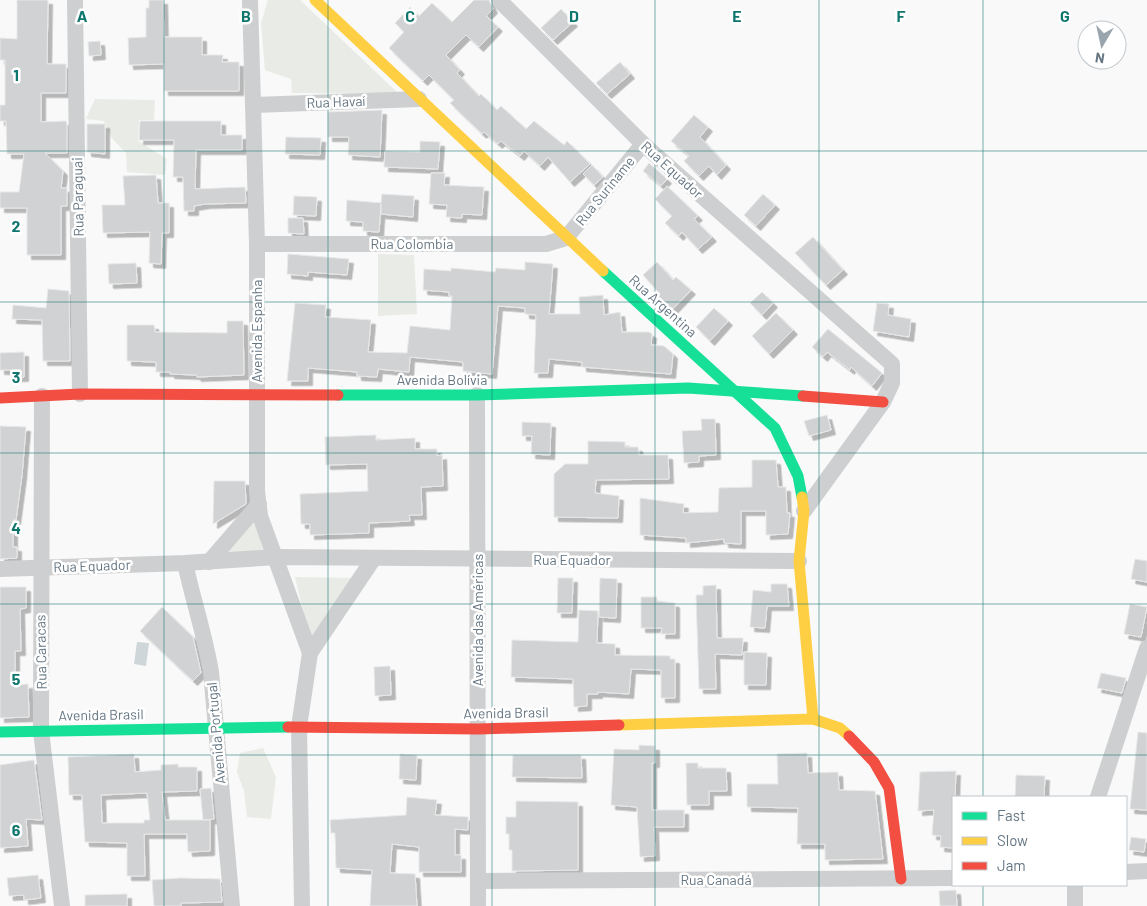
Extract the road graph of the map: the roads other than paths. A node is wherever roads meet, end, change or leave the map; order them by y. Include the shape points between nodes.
1 (75, 0) edge
2 (250, 0) edge
3 (315, 0) edge
4 (499, 0) edge
5 (420, 99) junction
6 (253, 105) junction
7 (643, 144) junction
8 (566, 238) junction
9 (257, 244) junction
10 (736, 393) junction
11 (80, 394) junction
12 (477, 395) junction
13 (42, 396) junction
14 (256, 396) junction
15 (0, 398) edge
16 (883, 402) junction
17 (259, 504) junction
18 (804, 511) junction
19 (277, 557) junction
20 (374, 558) junction
21 (478, 559) junction
22 (800, 561) junction
23 (209, 562) junction
24 (185, 563) junction
25 (40, 567) junction
26 (0, 569) edge
27 (1147, 648) edge
28 (310, 653) junction
29 (813, 719) junction
30 (299, 727) junction
31 (216, 729) junction
32 (479, 729) junction
33 (41, 731) junction
34 (0, 732) edge
35 (1098, 796) edge
36 (1147, 871) edge
37 (1127, 872) edge
38 (952, 878) edge
39 (901, 879) junction
40 (479, 881) junction
41 (1075, 886) edge
42 (62, 906) edge
43 (232, 906) edge
44 (302, 906) edge
45 (478, 906) edge
46 (1075, 906) edge

1 - 11 street, Rua Paraguai
2 - 6 street, Avenida Espanha
3 - 5 street, Rua Argentina
4 - 7 street, Rua Equador
5 - 6 street, Rua Havaí
5 - 8 street, Rua Argentina
6 - 9 street, Avenida Espanha
7 - 8 street, Rua Suriname
7 - 16 street, Rua Equador via 892,364 892,383
8 - 9 street, Rua Colombia via 546,244
8 - 10 street, Rua Argentina
9 - 14 street, Avenida Espanha
10 - 12 street, Avenida Bolívia via 649,388
10 - 16 street, Avenida Bolívia
10 - 18 street, Rua Argentina via 779,434 798,476
11 - 13 street, Avenida Bolívia
11 - 14 street, Avenida Bolívia
12 - 14 street, Avenida Bolívia
12 - 21 street, Avenida das Américas
13 - 15 street, Avenida Bolívia
13 - 25 street, Rua Caracas
14 - 17 street, Avenida Espanha
16 - 18 street
17 - 19 street, Avenida Espanha via 260,516
17 - 23 street
18 - 22 street, Rua Argentina
19 - 20 street, Rua Equador
19 - 23 street, Rua Equador
19 - 28 street, Avenida Espanha
20 - 21 street, Rua Equador
20 - 28 street
21 - 22 street, Rua Equador
21 - 32 street, Avenida das Américas
22 - 29 street, Rua Argentina
23 - 24 street, Rua Equador
24 - 25 street, Rua Equador
24 - 31 street, Avenida Portugal via 195,611 206,642
25 - 26 street, Rua Equador
25 - 33 street, Rua Caracas
27 - 35 street
28 - 30 street
29 - 32 street, Avenida Brasil
29 - 39 street, Avenida Brasil via 840,728 858,743 889,788
30 - 31 street, Avenida Brasil
30 - 32 street, Avenida Brasil
30 - 44 street
31 - 33 street, Avenida Brasil
31 - 43 street, Avenida Portugal
32 - 40 street, Avenida das Américas
33 - 34 street, Avenida Brasil
33 - 42 street, Rua Caracas
36 - 37 street
38 - 39 street, Rua Canadá
39 - 40 street, Rua Canadá
40 - 45 street, Avenida das Américas
41 - 46 street

